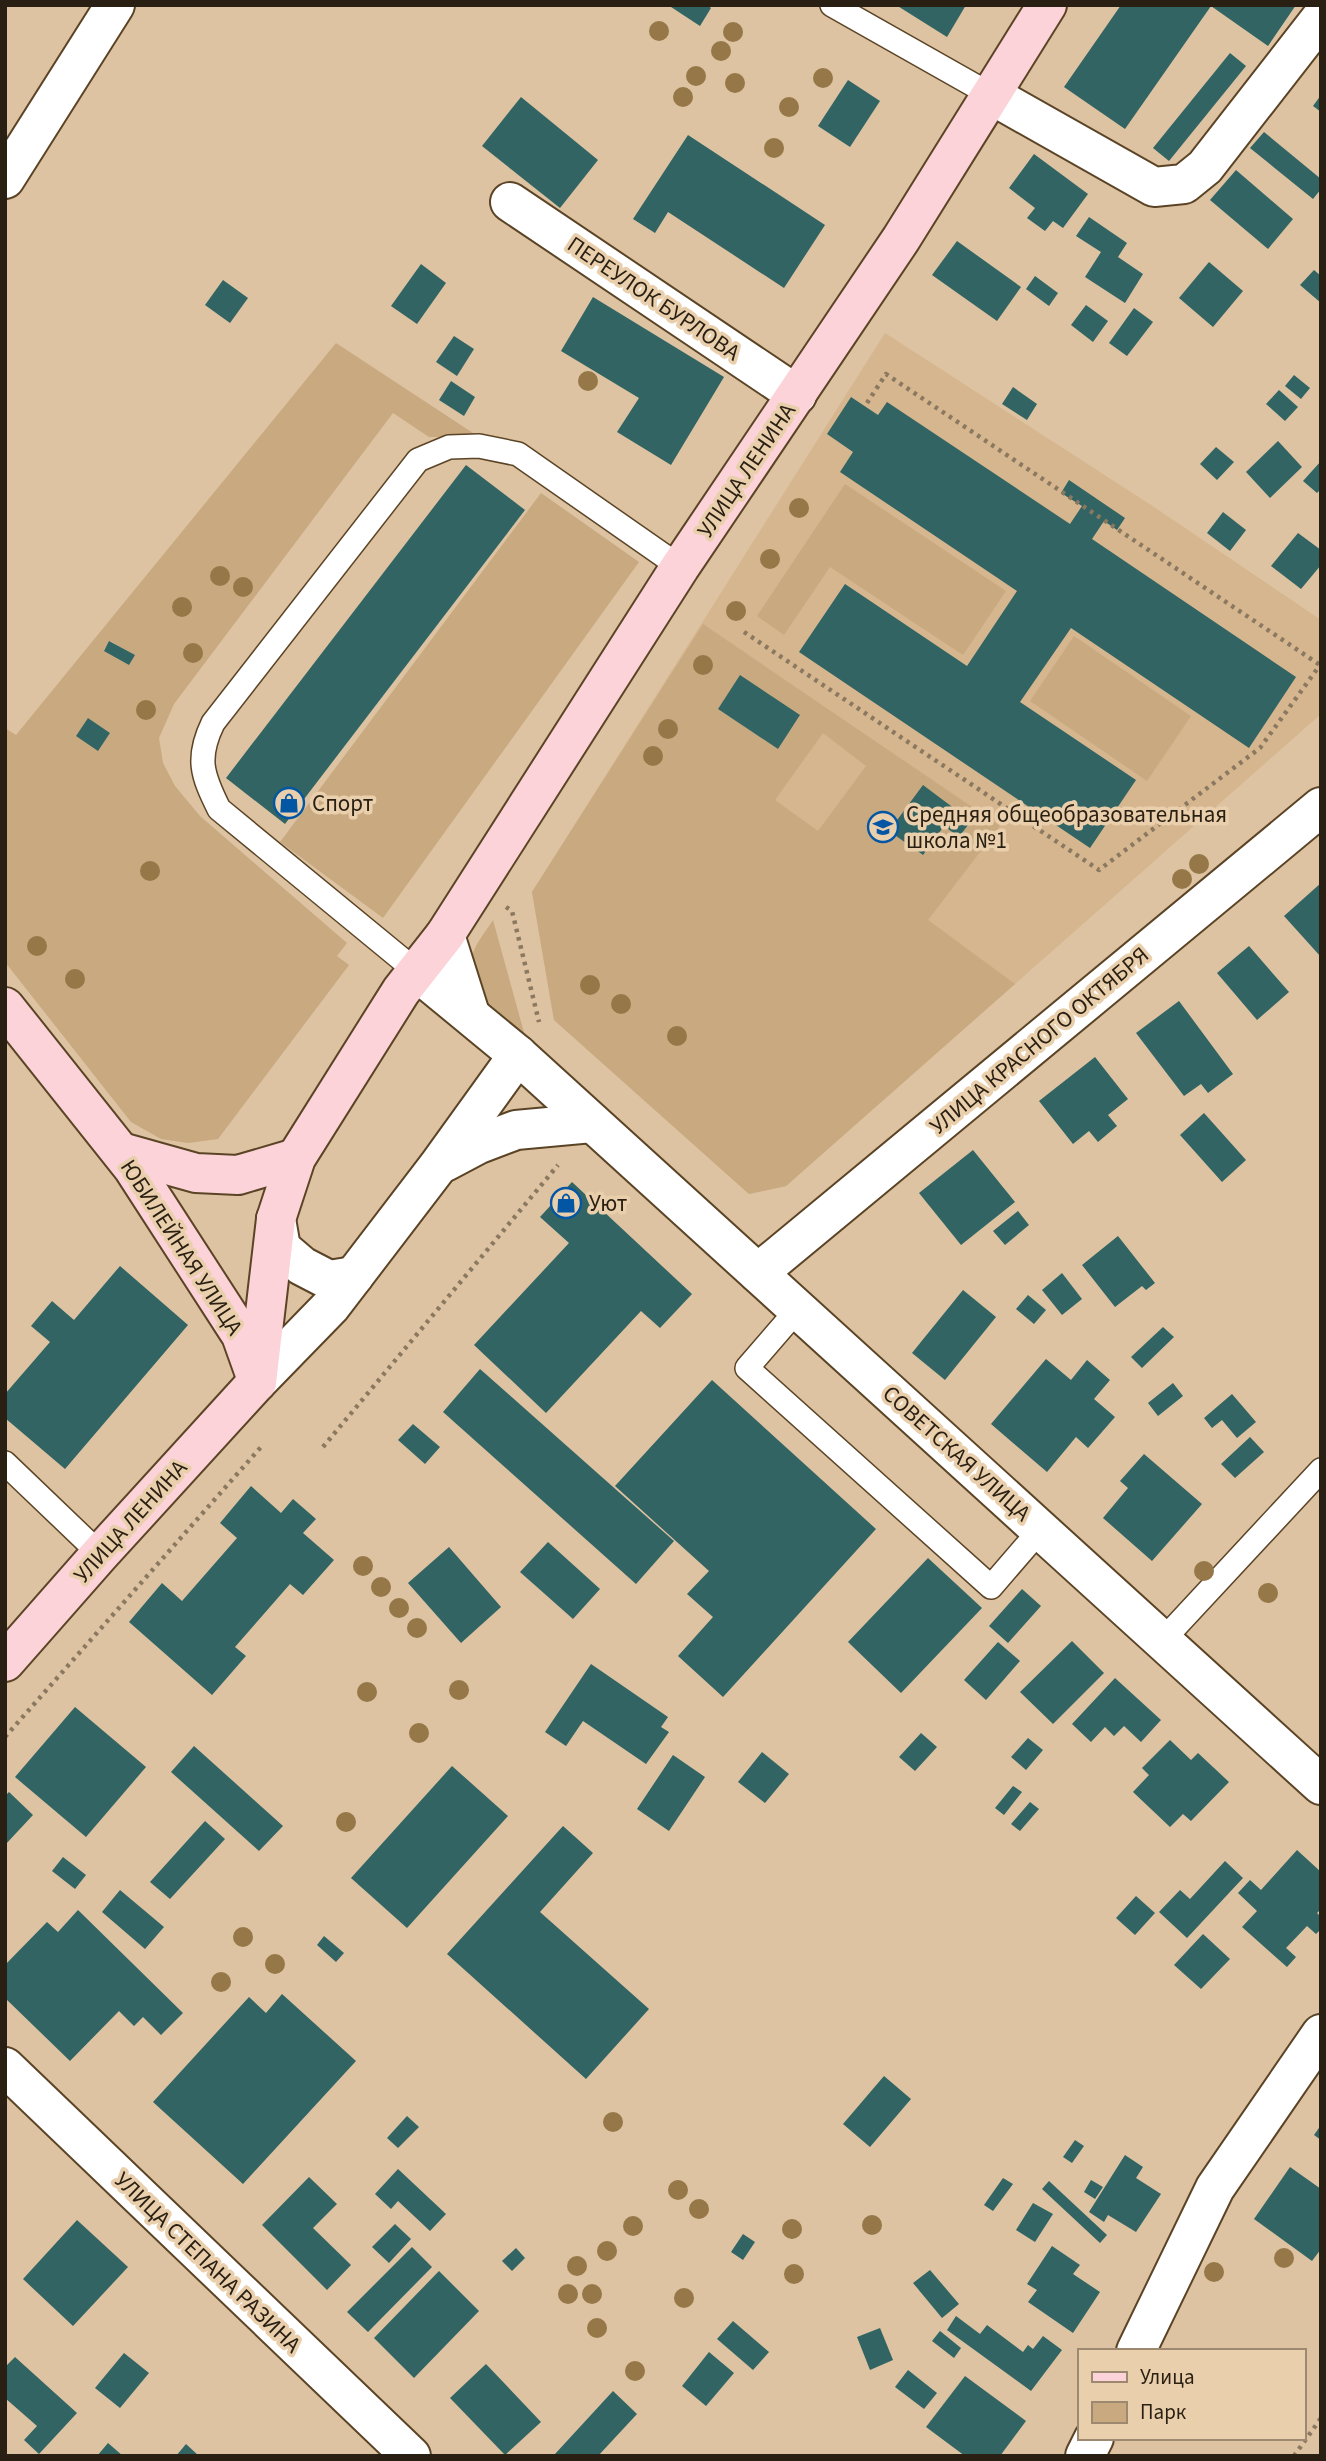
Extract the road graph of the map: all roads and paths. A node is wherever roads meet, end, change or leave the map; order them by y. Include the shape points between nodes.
1 (115, 5) edge
2 (832, 5) edge
3 (1048, 5) edge
4 (1321, 18) edge
5 (993, 96) junction
6 (5, 179) edge
7 (510, 202) dead end
8 (797, 395) junction
9 (867, 403) dead end
10 (680, 567) junction
11 (744, 632) dead end
12 (1320, 665) edge
13 (1321, 807) edge
14 (477, 887) junction
15 (445, 935) junction
16 (416, 971) junction
17 (5, 1007) edge
18 (470, 1014) junction
19 (529, 1044) junction
20 (592, 1123) junction
21 (121, 1152) junction
22 (296, 1158) junction
23 (438, 1166) junction
24 (276, 1219) junction
25 (758, 1273) junction
26 (354, 1276) junction
27 (798, 1309) junction
28 (257, 1382) junction
29 (261, 1447) dead end
30 (323, 1447) dead end
31 (5, 1463) edge
32 (1321, 1470) edge
33 (1041, 1529) junction
34 (100, 1554) junction
35 (1163, 1640) junction
36 (5, 1662) edge
37 (5, 1737) edge
38 (1321, 1785) edge
39 (1321, 2035) edge
40 (5, 2067) edge
41 (1137, 2349) edge
42 (1321, 2418) edge
43 (1093, 2440) edge
44 (411, 2456) edge
45 (1085, 2456) edge
46 (1294, 2456) edge

1 - 6 street
2 - 5 lane
3 - 5 main road, УЛИЦА ЛЕНИНА
4 - 5 street via 1205,167 1184,184 1154,187
5 - 8 main road, УЛИЦА ЛЕНИНА
7 - 8 street, ПЕРЕУЛОК БУРЛОВА
8 - 10 main road, УЛИЦА ЛЕНИНА
9 - 12 path via 886,374
10 - 14 main road, УЛИЦА ЛЕНИНА
10 - 16 lane via 518,454 479,446 449,447 418,460 214,723 201,758 205,782 219,809
11 - 12 path via 1099,870 1260,748
13 - 25 street, УЛИЦА КРАСНОГО ОКТЯБРЯ
14 - 15 main road, УЛИЦА ЛЕНИНА
14 - 19 path via 512,911
15 - 16 main road, УЛИЦА ЛЕНИНА
15 - 18 street
16 - 18 street, СОВЕТСКАЯ УЛИЦА
16 - 22 main road, УЛИЦА ЛЕНИНА
17 - 21 main road, ЮБИЛЕЙНАЯ УЛИЦА
18 - 19 street, СОВЕТСКАЯ УЛИЦА
19 - 20 street, СОВЕТСКАЯ УЛИЦА
19 - 23 street
20 - 23 street via 516,1130
20 - 25 street, СОВЕТСКАЯ УЛИЦА
20 - 30 path
21 - 22 main road, ЮБИЛЕЙНАЯ УЛИЦА via 196,1173 228,1175
21 - 28 main road, ЮБИЛЕЙНАЯ УЛИЦА via 241,1335
22 - 24 main road, УЛИЦА ЛЕНИНА
23 - 26 street
24 - 26 street via 281,1248 302,1266 329,1280
24 - 28 main road, УЛИЦА ЛЕНИНА
25 - 27 street, СОВЕТСКАЯ УЛИЦА
26 - 28 street
27 - 33 street, СОВЕТСКАЯ УЛИЦА
27 - 33 lane via 747,1368 991,1587
28 - 34 main road, УЛИЦА ЛЕНИНА
29 - 37 path
31 - 34 lane
32 - 35 lane
33 - 35 street, СОВЕТСКАЯ УЛИЦА
34 - 36 main road, УЛИЦА ЛЕНИНА
35 - 38 street, СОВЕТСКАЯ УЛИЦА
39 - 41 street via 1215,2188
40 - 44 street, УЛИЦА СТЕПАНА РАЗИНА
42 - 46 path
43 - 45 street

